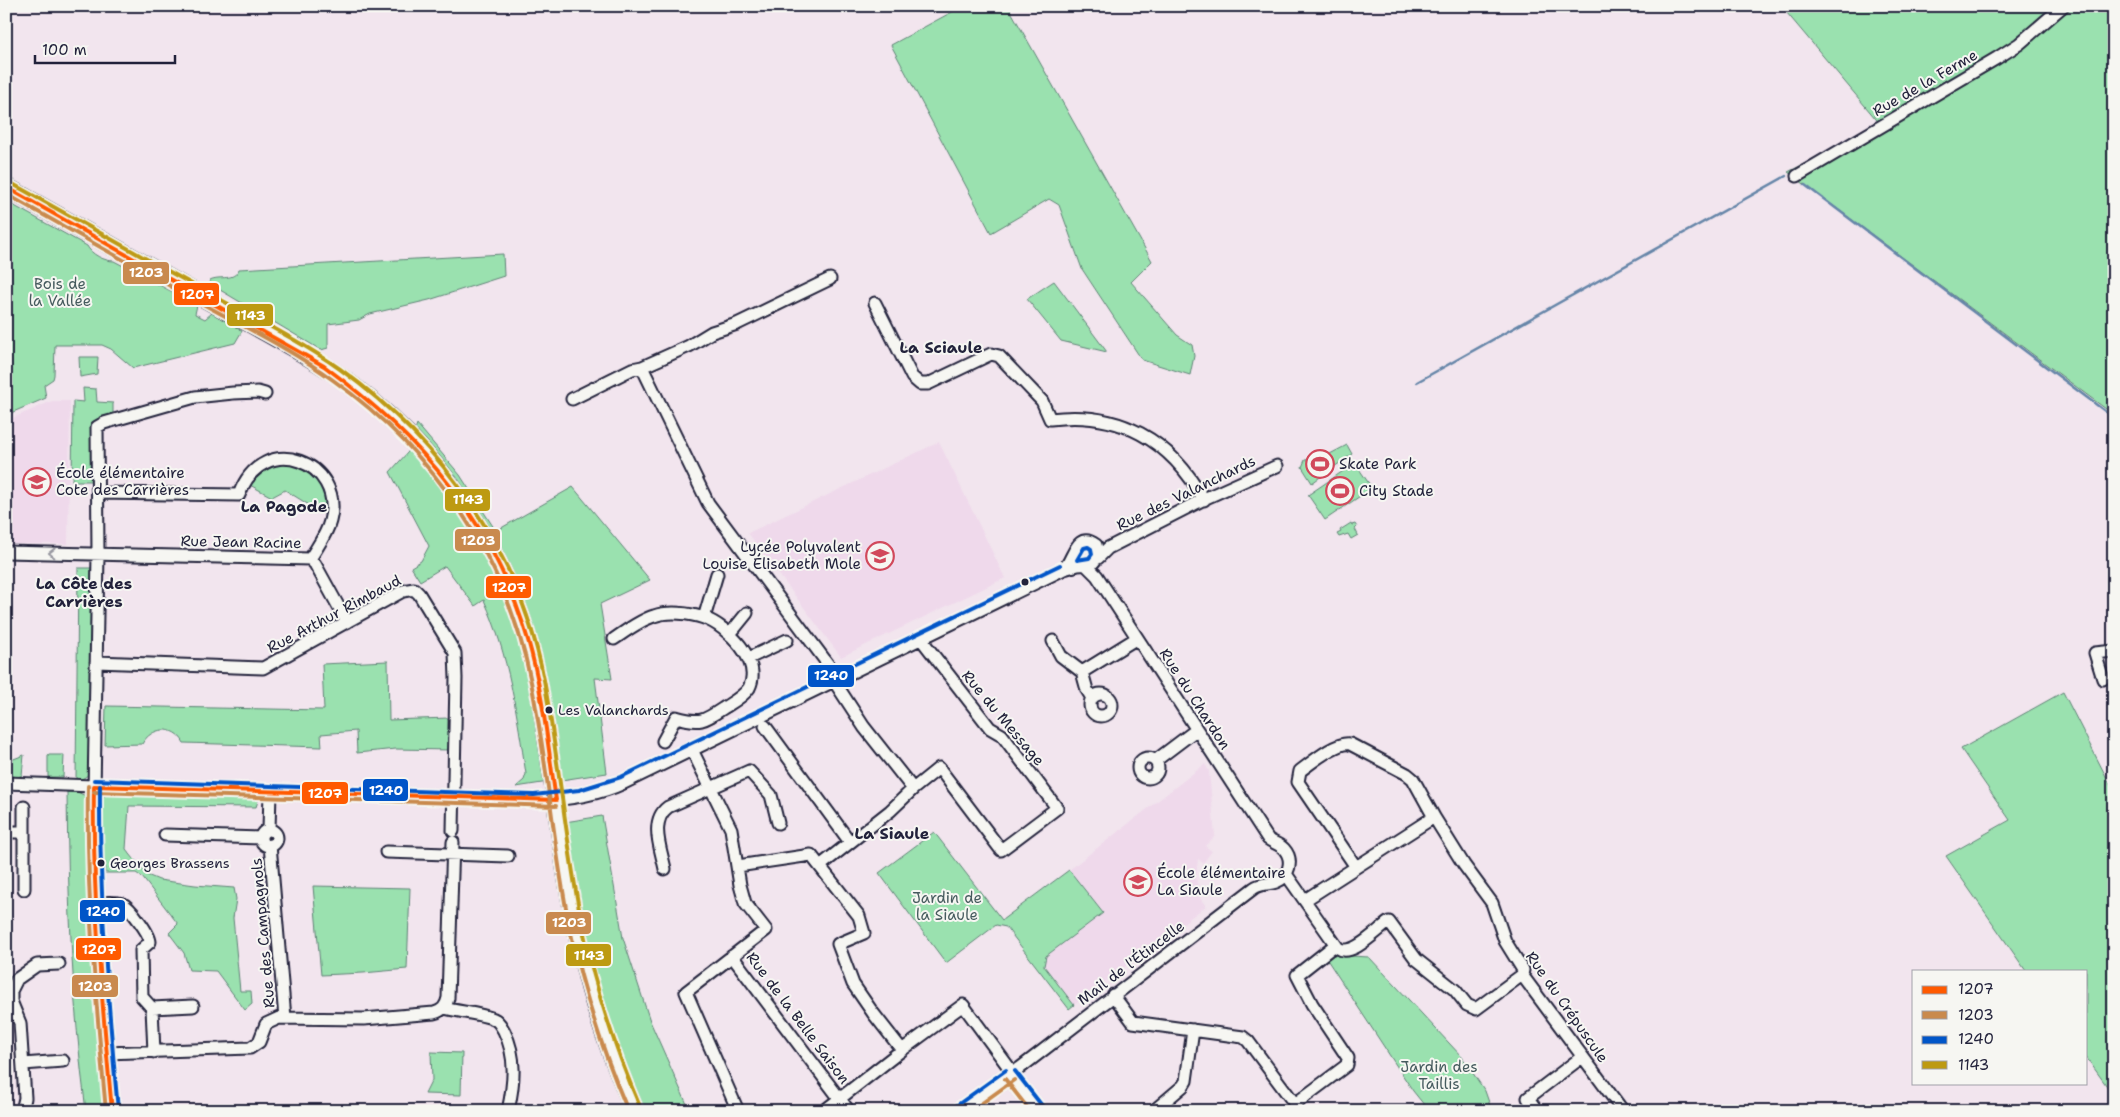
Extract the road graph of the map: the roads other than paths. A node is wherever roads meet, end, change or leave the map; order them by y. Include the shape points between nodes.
1 (2063, 6) edge
2 (1797, 176) dead end
3 (6, 187) edge
4 (830, 279) dead end
5 (875, 302) dead end
6 (642, 367) junction
7 (265, 394) dead end
8 (572, 398) dead end
9 (1278, 466) dead end
10 (98, 493) junction
11 (1204, 500) junction
12 (1103, 547) junction
13 (6, 552) edge
14 (1074, 552) junction
15 (98, 554) junction
16 (310, 559) junction
17 (1091, 562) junction
18 (1064, 569) junction
19 (717, 574) dead end
20 (747, 613) dead end
21 (704, 618) junction
22 (347, 622) junction
23 (730, 634) junction
24 (1137, 638) junction
25 (614, 639) dead end
26 (921, 639) junction
27 (787, 640) dead end
28 (1053, 641) dead end
29 (2114, 652) edge
30 (749, 658) junction
31 (96, 662) junction
32 (1082, 672) junction
33 (2103, 679) dead end
34 (837, 680) junction
35 (1092, 698) dead end
36 (765, 726) dead end
37 (1196, 730) junction
38 (663, 741) dead end
39 (692, 750) junction
40 (1155, 761) dead end
41 (6, 783) edge
42 (94, 786) junction
43 (710, 788) junction
44 (913, 789) junction
45 (270, 791) junction
46 (454, 798) junction
47 (556, 800) junction
48 (24, 808) dead end
49 (1434, 817) junction
50 (778, 822) dead end
51 (6, 832) edge
52 (24, 832) junction
53 (165, 836) dead end
54 (267, 838) junction
55 (453, 842) junction
56 (850, 842) junction
57 (386, 852) dead end
58 (508, 856) dead end
59 (738, 866) junction
60 (820, 866) junction
61 (1356, 867) junction
62 (665, 868) dead end
63 (1286, 874) junction
64 (24, 889) dead end
65 (1305, 900) junction
66 (95, 903) junction
67 (1335, 945) junction
68 (732, 956) junction
69 (59, 964) dead end
70 (1522, 975) junction
71 (1113, 995) junction
72 (193, 1006) dead end
73 (152, 1008) junction
74 (444, 1008) junction
75 (285, 1018) junction
76 (1193, 1030) junction
77 (902, 1050) junction
78 (154, 1052) junction
79 (106, 1053) junction
80 (1582, 1057) junction
81 (63, 1061) dead end
82 (23, 1064) junction
83 (1012, 1074) junction
84 (840, 1099) junction
85 (22, 1111) edge
86 (112, 1111) edge
87 (508, 1111) edge
88 (635, 1111) edge
89 (738, 1111) edge
90 (824, 1111) edge
91 (849, 1111) edge
92 (960, 1111) edge
93 (1038, 1111) edge
94 (1158, 1111) edge
95 (1537, 1111) edge
96 (1622, 1111) edge

1 - 2 street, Rue de la Ferme via 2019,44
3 - 47 main road via 324,366 376,404 422,450 451,484 483,534 519,612 536,673
4 - 6 street
5 - 11 street via 912,376 920,384 928,384 991,354 999,356 1042,401 1050,419 1091,417 1134,429 1160,445 1180,463
6 - 8 street
6 - 34 street via 708,503
7 - 10 street via 195,397 97,427
9 - 11 street, Rue des Valanchards
10 - 15 street
10 - 16 street via 239,495 247,477 263,464 284,459 298,461 320,475 331,499 329,524
11 - 12 street, Rue des Valanchards
12 - 14 street via 1082,541
12 - 17 street, Rue des Valanchards
15 -> 13 street, Rue Jean Racine
14 - 17 street, Rue du Chardon via 1076,560
14 - 18 street
15 - 16 street, Rue Jean Racine
15 - 31 street
16 - 22 street, Rue Jean Racine
17 - 18 street
17 - 24 street, Rue du Chardon
18 - 26 street
19 - 21 street
20 - 23 street
21 - 23 street
21 - 25 street via 676,613 654,616
22 - 31 street, Rue Arthur Rimbaud via 260,668
22 - 46 street, Rue Arthur Rimbaud via 410,588 419,594 429,609 456,659
23 - 30 street
24 - 32 street
24 - 37 street, Rue du Chardon
26 - 34 street
26 - 44 street, Rue du Message via 990,728 1002,735 1057,808 1001,850 939,768
27 - 30 street
28 - 32 street via 1061,656
29 - 33 street via 2095,653
30 - 38 street via 753,674 748,688 736,701 707,719 694,722 676,717
31 - 42 street
32 - 35 street
34 - 39 street
34 - 44 street via 864,727
36 - 56 street
37 - 40 street
37 - 63 street, Rue du Chardon via 1268,839 1284,849 1290,862
39 - 43 street, Rue de la Belle Saison
39 - 47 street via 609,790
41 - 42 street
42 - 45 street
42 - 66 street
43 - 50 street via 749,771 771,795
43 - 59 street, Rue de la Belle Saison via 731,829
43 - 62 street via 663,811 657,828
44 - 56 street
45 - 46 street
45 - 54 street, Rue des Campagnols
46 - 47 street
46 - 55 street, Rue Arthur Rimbaud
47 - 88 main road via 584,963 606,1038
48 - 52 street
49 - 61 street
49 - 61 street, Rue du Crépuscule via 1408,774 1350,744 1334,748 1300,771 1298,782
49 - 70 street, Rue du Crépuscule via 1492,903 1505,941 1523,970
51 - 52 street
52 - 64 street
53 - 54 street, Rue des Campagnols
54 - 75 street, Rue des Campagnols
55 - 57 street
55 - 58 street
55 - 74 street, Rue Arthur Rimbaud via 448,998
56 - 60 street
59 - 60 street via 812,855
59 - 68 street, Rue de la Belle Saison via 745,902 766,930
60 - 77 street via 859,916 864,933 838,944 853,984
61 - 65 street
63 - 65 street
63 - 71 street, Mail de l'Étincelle via 1278,882 1254,888
65 - 67 street
66 - 73 street via 126,906 149,935 150,942 141,950 140,957 142,997
66 - 79 street
67 - 70 street via 1341,950 1356,948 1389,922 1416,959 1476,1009
67 - 76 street via 1297,975 1348,1062 1295,1104 1243,1037
68 - 84 street, Rue de la Belle Saison
68 - 89 street, Rue de la Belle Saison via 686,992
69 - 82 street via 37,965 17,979 11,991 11,1001 20,1023
70 - 80 street, Rue du Crépuscule
71 - 76 street via 1133,1022
71 - 83 street, Mail de l'Étincelle
72 - 73 street
73 - 78 street
74 - 75 street via 434,1013 364,1019
74 - 87 street via 494,1019 501,1026 512,1055 514,1081
75 - 78 street via 273,1019 266,1024 259,1042 253,1047
76 - 94 street via 1186,1081 1156,1109
77 - 83 street, Rue de la Belle Saison via 962,1005
77 - 84 street, Rue de la Belle Saison
78 - 79 street
79 - 86 street
80 - 95 street via 1528,1098
80 - 96 street, Rue du Crépuscule
81 - 82 street
82 - 85 street via 25,1098
83 - 92 street, Mail de l'Étincelle
83 - 93 street
84 - 90 street, Rue de la Belle Saison
84 - 91 street, Rue de la Belle Saison

